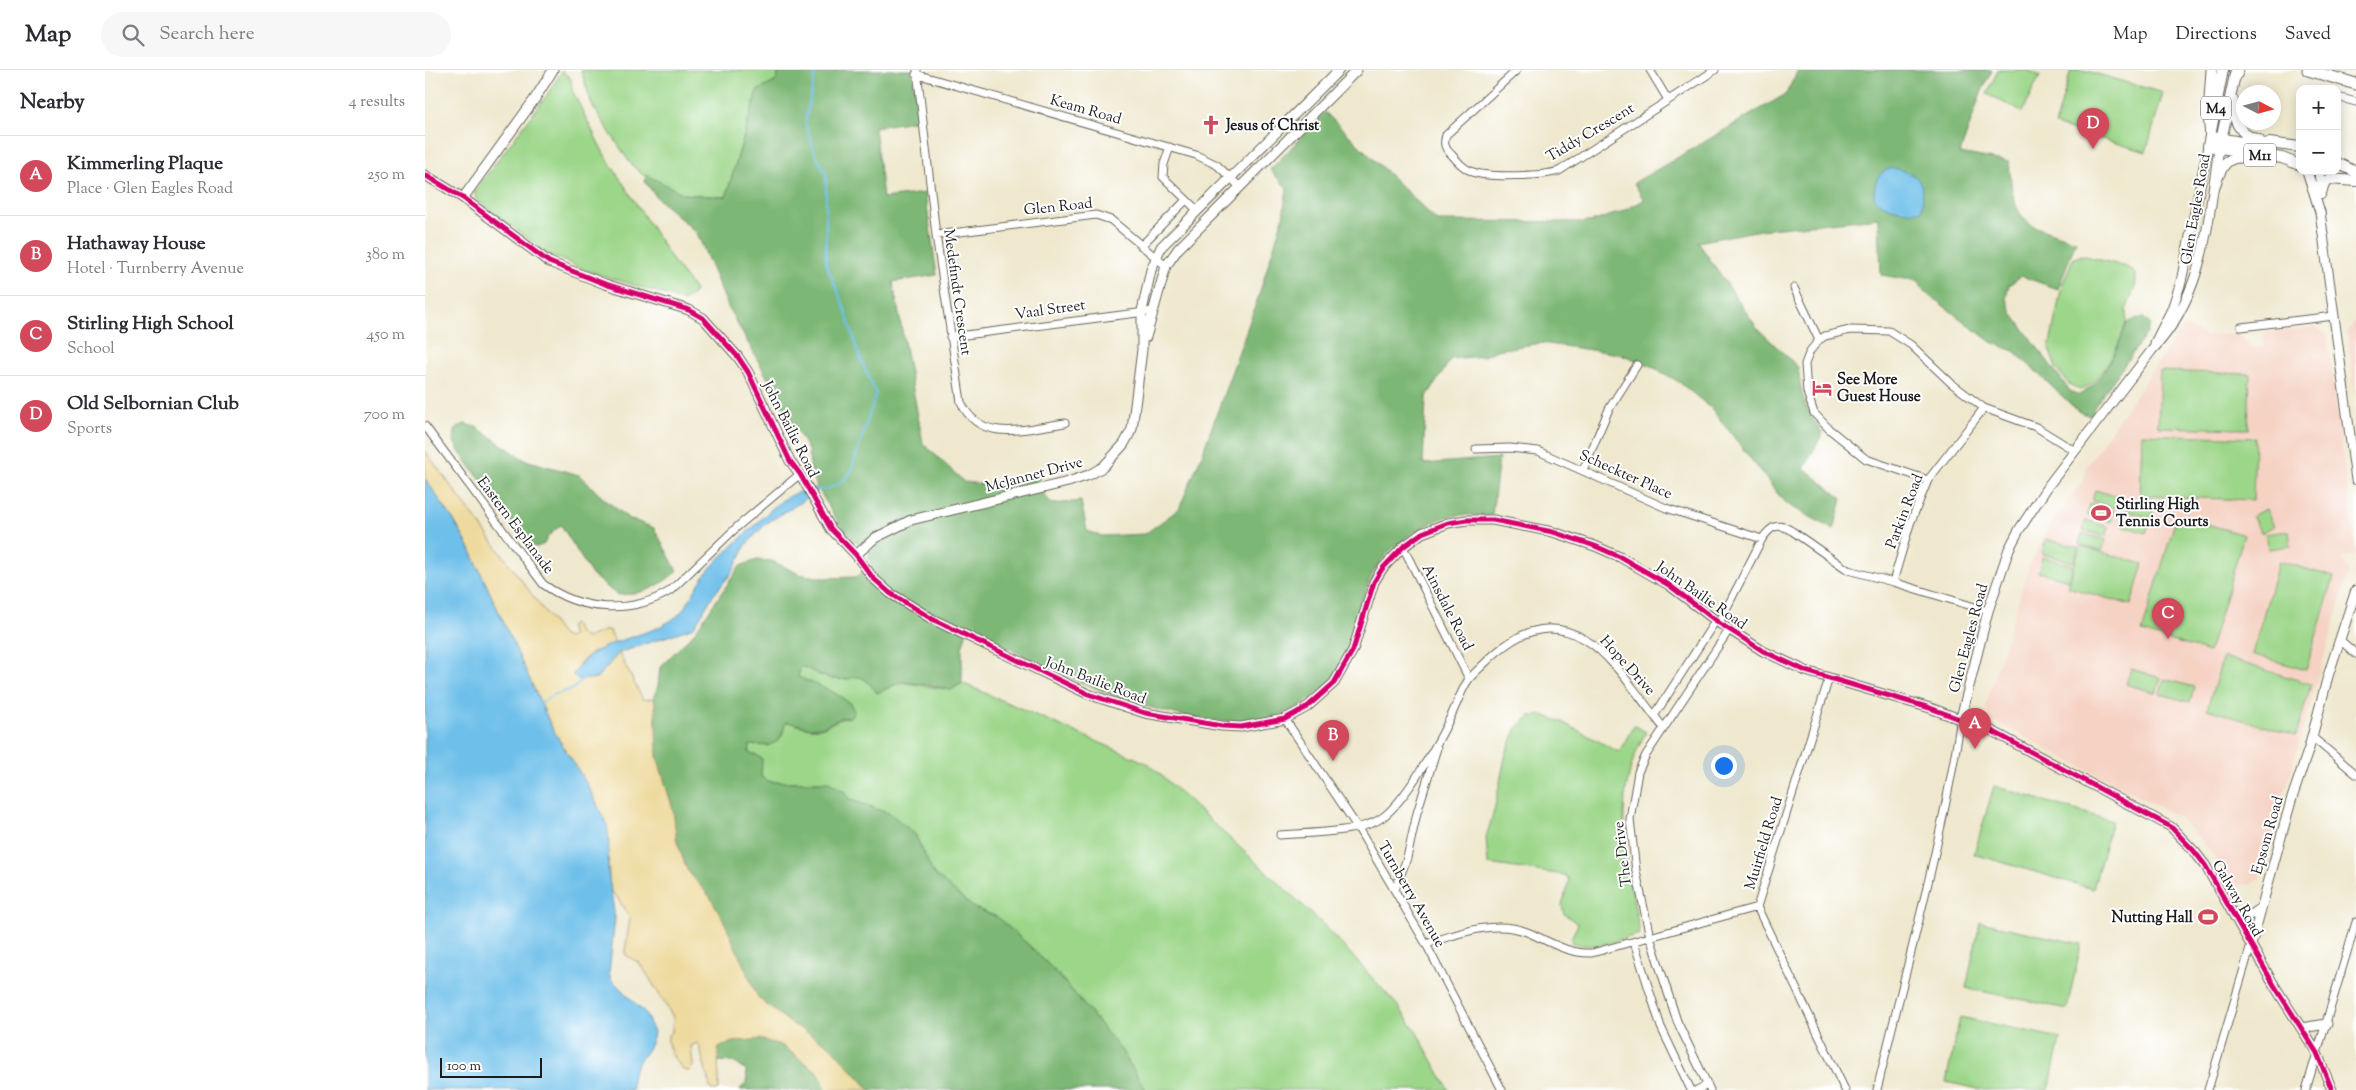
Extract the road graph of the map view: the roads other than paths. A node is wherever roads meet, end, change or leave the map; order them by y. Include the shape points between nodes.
1 (553, 70) edge
2 (1339, 70) edge
3 (1357, 70) edge
4 (1517, 70) edge
5 (1649, 70) edge
6 (1715, 70) edge
7 (2212, 70) edge
8 (2223, 70) edge
9 (2308, 70) edge
10 (917, 72) edge
11 (2236, 75) edge
12 (2356, 84) edge
13 (2341, 98) edge
14 (1668, 100) junction
15 (2356, 102) edge
16 (2215, 142) junction
17 (2269, 143) junction
18 (2296, 146) edge
19 (1169, 147) junction
20 (2282, 158) junction
21 (2296, 163) edge
22 (2341, 165) edge
23 (2356, 172) edge
24 (425, 175) edge
25 (2308, 175) edge
26 (2319, 175) edge
27 (2339, 175) edge
28 (1231, 177) junction
29 (2356, 181) edge
30 (2215, 185) junction
31 (1239, 186) junction
32 (2321, 193) junction
33 (463, 198) junction
34 (1187, 200) junction
35 (1197, 210) junction
36 (2320, 212) junction
37 (936, 235) junction
38 (1141, 246) junction
39 (1155, 259) junction
40 (1166, 266) junction
41 (1794, 288) dead end
42 (1142, 311) junction
43 (1153, 311) junction
44 (2335, 316) junction
45 (2241, 328) dead end
46 (950, 337) junction
47 (1819, 340) junction
48 (1142, 350) junction
49 (2151, 350) junction
50 (1637, 365) dead end
51 (1984, 408) junction
52 (1065, 424) dead end
53 (425, 426) edge
54 (1476, 449) dead end
55 (2075, 451) junction
56 (1583, 470) junction
57 (802, 478) junction
58 (1928, 480) junction
59 (2356, 480) edge
60 (1762, 539) junction
61 (1403, 547) junction
62 (856, 555) junction
63 (1893, 582) junction
64 (2356, 590) edge
65 (1988, 611) junction
66 (1717, 622) junction
67 (1729, 630) junction
68 (2341, 641) junction
69 (2356, 654) edge
70 (1829, 678) junction
71 (1469, 680) junction
72 (1654, 716) junction
73 (1961, 718) junction
74 (1285, 719) junction
75 (1664, 728) junction
76 (2311, 736) junction
77 (1439, 740) junction
78 (2356, 774) edge
79 (1358, 828) junction
80 (1280, 835) dead end
81 (1395, 890) junction
82 (1757, 907) junction
83 (2260, 909) junction
84 (2235, 916) junction
85 (2356, 922) edge
86 (1650, 937) junction
87 (1634, 942) junction
88 (1426, 944) junction
89 (2251, 945) junction
90 (2327, 1024) junction
91 (2301, 1028) junction
92 (2317, 1053) junction
93 (1709, 1087) edge
94 (1502, 1090) edge
95 (1691, 1090) edge
96 (1697, 1090) edge
97 (1845, 1090) edge
98 (1877, 1090) edge
99 (2208, 1090) edge
100 (2306, 1090) edge
101 (2332, 1090) edge

1 - 33 street
2 - 28 street, McJannet Drive
3 - 31 street, McJannet Drive
4 - 14 street, Tiddy Crescent via 1448,131 1444,139 1447,150 1466,169 1480,174 1553,173
5 - 14 street
6 - 14 street, Tiddy Crescent
7 - 16 highway via 2209,115
8 - 16 main road, M4
9 - 12 highway
10 - 19 street, Keam Road
10 - 37 street, Medefindt Crescent
11 - 16 main road, M4
11 - 17 main road via 2233,112 2238,126 2248,137
13 - 15 street
16 - 17 main road, M11
16 - 20 main road, M11
16 - 30 street, Glen Eagles Road / M4
16 - 49 street, Glen Eagles Road / M4 via 2183,278 2172,309
17 - 18 main road, M11
19 - 28 street, Keam Road via 1207,159
19 - 34 street via 1163,177
20 - 21 main road, M11
20 - 30 main road via 2269,161 2241,157 2228,160 2220,169
22 - 23 main road
24 - 33 street, John Bailie Road
25 - 36 street
26 - 32 street
27 - 29 main road
28 - 31 street, Keam Road
28 - 35 street, McJannet Drive
29 - 32 main road via 2329,179
30 - 49 street, Glen Eagles Road / M4 via 2202,256 2192,288 2176,321
31 - 40 street, McJannet Drive via 1193,232
32 - 36 street
33 - 57 street, John Bailie Road via 549,262 605,284 689,310 703,318 748,372 790,461
34 - 35 street
34 - 38 street
35 - 39 street, McJannet Drive via 1161,247
36 - 44 street
37 - 38 street, Glen Road via 1096,215 1111,220
37 - 46 street, Medefindt Crescent
38 - 39 street, Glen Road
39 - 40 street, Glen Road
39 - 42 street, McJannet Drive
40 - 43 street, McJannet Drive
41 - 47 street
42 - 43 street, Vaal Street
42 - 46 street, Vaal Street
42 - 48 street, McJannet Drive
43 - 48 street, McJannet Drive
44 - 45 street
44 - 59 street
46 - 52 street, Medefindt Crescent via 961,402 971,419 1003,431
47 - 51 street via 1850,330 1889,331 1911,345 1951,383
47 - 58 street via 1805,364 1805,384 1814,413 1866,459
48 - 62 street, McJannet Drive via 1132,429 1124,444 1103,467 1068,482 911,520 875,538
49 - 55 street, Glen Eagles Road / M4
50 - 56 street via 1609,409
51 - 55 street via 2036,428
51 - 58 street, Parkin Road
53 - 57 street, Eastern Esplanade via 543,584 556,593 591,606 629,606 670,591 736,528
54 - 56 street, Scheckter Place via 1526,449
55 - 65 street, Glen Eagles Road / M4 via 2019,530 2009,549
56 - 60 street, Scheckter Place via 1666,508
57 - 62 street, John Bailie Road via 831,529
58 - 63 street, Parkin Road via 1910,524
60 - 63 street via 1769,528 1784,526 1848,570
60 - 66 street
61 - 66 street, John Bailie Road via 1436,527 1467,520 1493,520 1535,527 1587,543 1634,564 1669,584
61 - 71 street, Ainsdale Road
61 - 74 street, John Bailie Road via 1381,569 1374,582 1353,650 1333,683 1307,707
62 - 74 street, John Bailie Road via 873,578 931,619 1088,694 1145,713 1222,726 1241,727
63 - 65 street
64 - 68 street, Epsom Road
65 - 73 street, Glen Eagles Road / M4
66 - 67 street, John Bailie Road
66 - 72 street
67 - 70 street, John Bailie Road via 1763,651
67 - 75 street, The Drive
68 - 69 street
68 - 76 street, Epsom Road
70 - 73 street, John Bailie Road
70 - 82 street, Muirfield Road
71 - 72 street, Hope Drive via 1515,638 1532,630 1565,631 1587,641 1605,656
71 - 77 street, Hope Drive
72 - 75 street, Hope Drive
73 - 84 street, Galway Road via 2171,827 2194,851
73 - 98 street, Glen Eagles Road / M4 via 1940,836
74 - 79 street, Turnberry Avenue
75 - 86 street, The Drive via 1637,772 1630,819 1635,871
76 - 78 street
76 - 83 street, Epsom Road
77 - 79 street, Hope Drive via 1392,808 1379,820
77 - 81 street, Hope Drive via 1407,858
79 - 80 street, Hope Drive
79 - 81 street, Turnberry Avenue
81 - 88 street, Turnberry Avenue
82 - 86 street
82 - 97 street, Muirfield Road
83 - 84 street via 2253,914
83 - 89 street, Epsom Road
84 - 89 street, Galway Road
85 - 90 street
86 - 87 street
86 - 93 street, The Drive via 1677,1021
87 - 88 street via 1584,954 1507,927 1477,929
87 - 95 street via 1661,1027
88 - 94 street, Turnberry Avenue
89 - 91 street, Galway Road
89 - 99 street, Epsom Road
90 - 91 street
90 - 92 street
91 - 92 street, Galway Road
92 - 100 street
92 - 101 street, Galway Road
93 - 96 street

